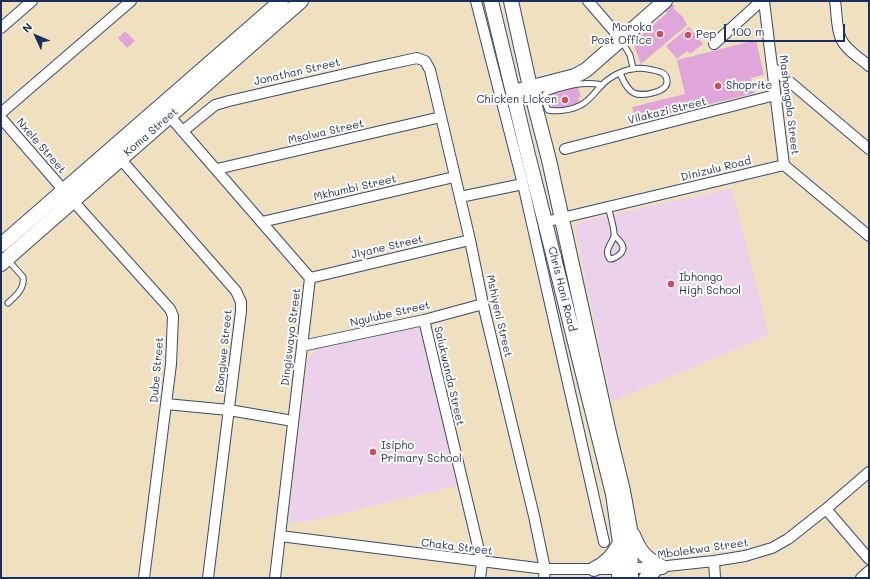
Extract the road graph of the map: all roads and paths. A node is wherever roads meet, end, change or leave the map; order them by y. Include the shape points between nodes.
1 (32, 1) edge
2 (131, 1) edge
3 (281, 1) edge
4 (301, 1) edge
5 (476, 1) edge
6 (491, 1) edge
7 (511, 1) edge
8 (588, 1) edge
9 (665, 1) edge
10 (762, 1) edge
11 (835, 1) edge
12 (1, 28) edge
13 (621, 39) junction
14 (714, 44) dead end
15 (425, 61) joint
16 (869, 66) edge
17 (772, 67) junction
18 (633, 68) junction
19 (620, 73) junction
20 (602, 85) junction
21 (530, 87) junction
22 (512, 92) junction
23 (775, 95) junction
24 (165, 111) junction
25 (1, 113) edge
26 (1, 118) edge
27 (441, 118) junction
28 (182, 131) junction
29 (565, 149) dead end
30 (869, 149) edge
31 (116, 154) junction
32 (784, 165) junction
33 (217, 169) junction
34 (454, 177) junction
35 (523, 184) junction
36 (64, 190) junction
37 (460, 197) junction
38 (73, 201) junction
39 (608, 207) junction
40 (562, 218) junction
41 (262, 222) junction
42 (546, 222) junction
43 (614, 235) dead end
44 (869, 236) edge
45 (470, 240) junction
46 (1, 245) edge
47 (4, 261) edge
48 (310, 278) junction
49 (8, 303) dead end
50 (483, 304) junction
51 (424, 320) junction
52 (302, 346) junction
53 (166, 404) junction
54 (229, 410) junction
55 (293, 421) junction
56 (869, 472) edge
57 (826, 509) junction
58 (630, 529) junction
59 (280, 536) junction
60 (604, 542) dead end
61 (620, 543) junction
62 (869, 559) edge
63 (714, 561) junction
64 (482, 562) junction
65 (660, 567) junction
66 (869, 571) edge
67 (600, 572) edge
68 (544, 574) edge
69 (625, 574) edge
70 (144, 578) edge
71 (208, 578) edge
72 (275, 578) edge
73 (480, 578) edge
74 (646, 578) edge
75 (715, 578) edge
76 (861, 578) edge

1 - 12 street
2 - 25 street
3 - 24 main road, Koma Street
4 - 24 main road, Koma Street
5 - 35 street, Chris Hani Road
6 - 22 main road, Chris Hani Road
7 - 21 main road, Chris Hani Road
8 - 13 street
9 - 13 main road
10 - 14 street
10 - 17 street, Mashongolo Street
11 - 16 street via 841,39
13 - 18 lane via 630,55
13 - 21 main road via 591,66 575,76
15 - 27 street, Mshiyeni Street via 430,70
15 - 28 street, Jonathan Street via 417,58 229,101 215,106
17 - 23 street, Mashongolo Street
17 - 30 street
18 - 19 lane
18 - 19 lane via 660,72 665,75 667,84 652,93 634,93
19 - 20 lane
20 - 20 lane via 580,83 548,92 544,97 547,108 554,111 582,105
21 - 22 main road
21 - 40 main road, Chris Hani Road
22 - 42 main road, Chris Hani Road
23 - 29 street, Vilakazi Street
23 - 32 street, Mashongolo Street
24 - 28 street, Dingiswayo Street
24 - 31 main road, Koma Street
26 - 36 street, Nxele Street
27 - 33 street, Msolwa Street
27 - 34 street, Mshiyeni Street
28 - 33 street, Dingiswayo Street
31 - 36 main road, Koma Street
31 - 38 main road, Koma Street
31 - 54 street, Bongiwe Street via 239,298 241,311
32 - 39 street, Dinizulu Road
32 - 44 street
33 - 41 street, Dingiswayo Street
34 - 37 street, Mshiyeni Street
34 - 41 street, Mkhumbi Street
35 - 37 street
35 - 60 street, Chris Hani Road
36 - 38 street, Nxele Street
36 - 46 main road, Koma Street
37 - 45 street, Mshiyeni Street
38 - 47 main road, Koma Street
38 - 53 street, Dube Street via 170,309 173,325
39 - 40 street, Dinizulu Road
39 - 43 lane
40 - 42 street, Dinizulu Road
40 - 58 main road, Chris Hani Road
41 - 48 street, Dingiswayo Street
42 - 61 main road, Chris Hani Road via 609,479
45 - 48 street, Jiyane Street
45 - 50 street, Mshiyeni Street
47 - 49 lane via 24,280 19,292
48 - 52 street, Dingiswayo Street
50 - 51 street, Ngulube Street
50 - 68 street, Mshiyeni Street via 534,516
51 - 52 street, Ngulube Street
51 - 64 street, Salukwanda Street
52 - 55 street, Dingiswayo Street
53 - 54 street
53 - 70 street, Dube Street
54 - 55 street
54 - 71 street, Bongiwe Street
55 - 59 street, Dingiswayo Street
56 - 57 street, Mbolekwa Street
57 - 62 street
57 - 63 street, Mbolekwa Street via 788,540 772,548 746,556
58 - 65 main road via 640,551
58 - 69 main road, Chris Hani Road
59 - 64 street, Chaka Street
59 - 72 street, Dingiswayo Street
61 - 67 main road via 609,560 602,565
61 - 69 main road, Chris Hani Road
63 - 65 street, Mbolekwa Street
63 - 75 street
64 - 68 street, Chaka Street
64 - 73 street, Salukwanda Street
65 - 69 street, Mbolekwa Street
65 - 74 main road
66 - 76 street
67 - 68 street, Chaka Street
67 - 69 street, Chaka Street

